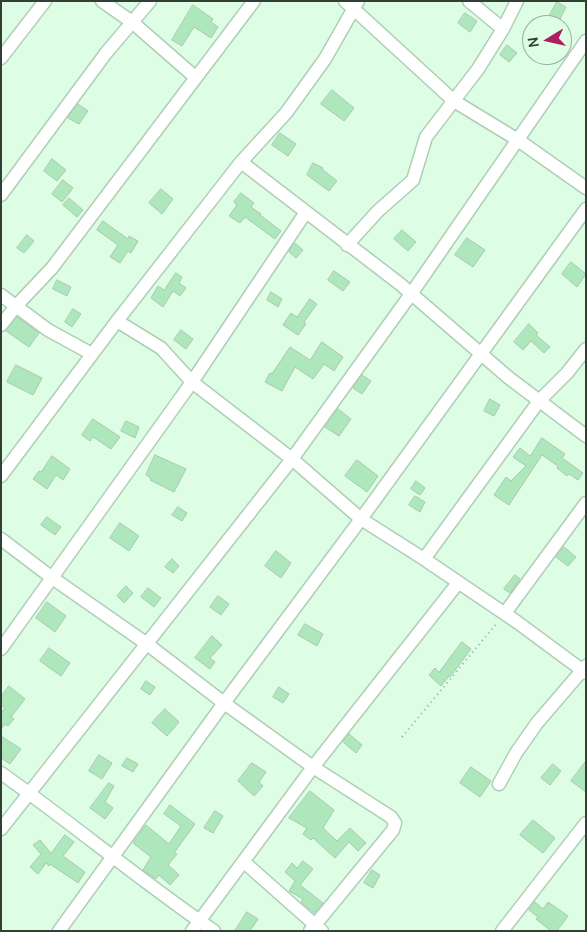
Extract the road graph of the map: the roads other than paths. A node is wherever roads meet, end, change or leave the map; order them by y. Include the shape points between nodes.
1 (45, 1) edge
2 (102, 1) edge
3 (150, 1) edge
4 (254, 1) edge
5 (469, 1) edge
6 (517, 1) edge
7 (352, 4) edge
8 (132, 22) junction
9 (503, 29) junction
10 (586, 41) edge
11 (1, 58) edge
12 (195, 77) junction
13 (454, 100) junction
14 (518, 140) junction
15 (241, 162) junction
16 (586, 188) edge
17 (1, 196) edge
18 (586, 209) edge
19 (306, 212) junction
20 (347, 245) junction
21 (412, 294) junction
22 (1, 295) edge
23 (17, 305) junction
24 (117, 321) junction
25 (1, 325) edge
26 (586, 349) edge
27 (480, 353) junction
28 (92, 354) junction
29 (192, 382) junction
30 (539, 401) junction
31 (586, 436) edge
32 (292, 459) junction
33 (1, 476) edge
34 (586, 503) edge
35 (361, 519) junction
36 (1, 539) edge
37 (424, 559) junction
38 (51, 577) junction
39 (458, 583) junction
40 (504, 613) junction
41 (147, 644) junction
42 (1, 648) edge
43 (585, 670) edge
44 (224, 703) junction
45 (313, 767) junction
46 (1, 774) edge
47 (499, 784) dead end
48 (30, 794) junction
49 (586, 822) edge
50 (1, 829) edge
51 (112, 856) junction
52 (244, 862) junction
53 (196, 926) edge
54 (316, 929) edge
55 (59, 931) edge
56 (214, 931) edge
57 (502, 931) edge

1 - 11 street
2 - 8 street
3 - 8 street
4 - 12 street
5 - 9 street
6 - 9 street
7 - 13 street
7 - 15 street via 325,59 286,113
8 - 12 street
8 - 17 street
9 - 13 street
10 - 14 street
12 - 23 street via 52,268
13 - 14 street
13 - 20 street via 426,137 413,180
14 - 16 street
14 - 21 street
15 - 19 street
15 - 24 street
18 - 27 street
19 - 20 street
19 - 29 street
20 - 21 street
21 - 27 street
21 - 32 street
22 - 23 street
23 - 25 street
23 - 28 street via 48,330
24 - 28 street
24 - 29 street via 161,348
26 - 30 street
27 - 30 street
27 - 35 street
28 - 33 street
29 - 32 street
29 - 38 street
30 - 31 street
30 - 37 street
32 - 35 street
32 - 41 street
34 - 40 street
35 - 37 street
35 - 44 street
36 - 38 street
37 - 39 street
38 - 41 street
38 - 42 street
39 - 40 street
39 - 45 street
40 - 43 street
41 - 44 street
41 - 48 street
43 - 47 street via 537,723
44 - 45 street
44 - 51 street
45 - 52 street
45 - 54 street via 391,816 395,823
46 - 48 street
48 - 50 street
48 - 51 street
49 - 57 street
51 - 53 street
51 - 55 street
52 - 53 street
52 - 54 street
53 - 56 street

